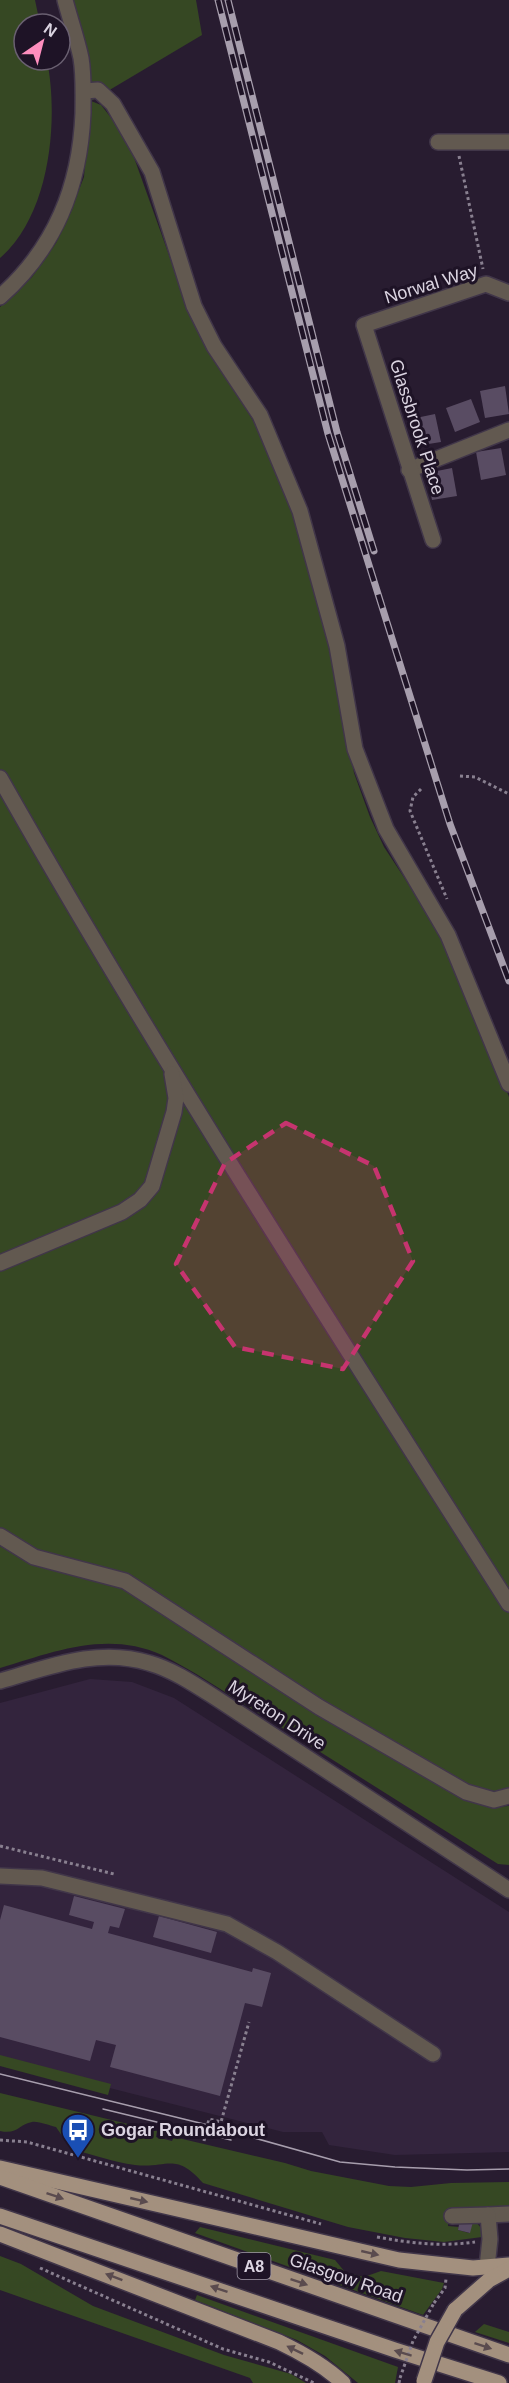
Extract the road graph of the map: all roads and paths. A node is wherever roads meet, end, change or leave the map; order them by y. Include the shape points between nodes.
1 (65, 0) edge
2 (84, 91) junction
3 (438, 142) dead end
4 (456, 142) junction
5 (509, 142) edge
6 (486, 284) junction
7 (509, 293) edge
8 (0, 297) edge
9 (364, 325) joint
10 (509, 430) edge
11 (409, 470) junction
12 (433, 540) dead end
13 (460, 776) dead end
14 (0, 778) edge
15 (509, 794) edge
16 (169, 1064) junction
17 (509, 1084) edge
18 (0, 1263) edge
19 (0, 1536) edge
20 (509, 1604) edge
21 (0, 1681) edge
22 (509, 1796) edge
23 (0, 1845) edge
24 (114, 1874) dead end
25 (0, 1876) edge
26 (509, 1890) edge
27 (249, 2022) dead end
28 (433, 2054) dead end
29 (0, 2140) edge
30 (204, 2141) dead end
31 (0, 2168) edge
32 (0, 2177) edge
33 (509, 2214) edge
34 (488, 2215) junction
35 (0, 2216) edge
36 (452, 2216) dead end
37 (332, 2227) dead end
38 (0, 2234) edge
39 (374, 2236) dead end
40 (490, 2239) junction
41 (36, 2266) dead end
42 (487, 2266) junction
43 (509, 2267) edge
44 (434, 2303) dead end
45 (509, 2355) edge
46 (424, 2382) edge
47 (314, 2383) edge
48 (343, 2383) edge
49 (399, 2383) edge
50 (499, 2383) edge

1 - 2 street via 81,59
2 - 8 street via 82,143 73,187 50,236 22,278
2 - 17 street via 98,90 113,104 152,172 194,306 214,346 260,415 300,511 337,646 355,749 386,829 448,934
3 - 4 street
4 - 5 street
4 - 6 path
6 - 7 street, Norwal Way
6 - 9 street, Norwal Way
9 - 11 street, Glassbrook Place
10 - 11 street
11 - 12 street, Glassbrook Place
13 - 15 path via 475,777
14 - 16 street
16 - 18 street via 175,1085 174,1112 152,1186 122,1212
16 - 20 street
19 - 22 street via 34,1557 125,1581 319,1707 466,1792 494,1800
21 - 26 street, Myreton Drive via 83,1658 118,1656 150,1663 219,1700
23 - 24 path
25 - 28 street via 42,1878 227,1924 277,1952
27 - 30 path via 221,2122 209,2119
29 - 37 path via 27,2142
31 -> 42 main road via 399,2260
32 -> 45 main road, Glasgow Road / A8
33 - 34 street
34 - 36 street
34 - 40 street
50 -> 35 main road, A8
48 -> 38 main road via 304,2354 279,2342
39 - 40 path via 414,2244 452,2245
40 - 42 street
41 - 47 path via 222,2349 269,2362
42 - 43 main road
43 - 46 main road, bridge via 455,2310 436,2342
44 - 49 path, bridge via 413,2342

